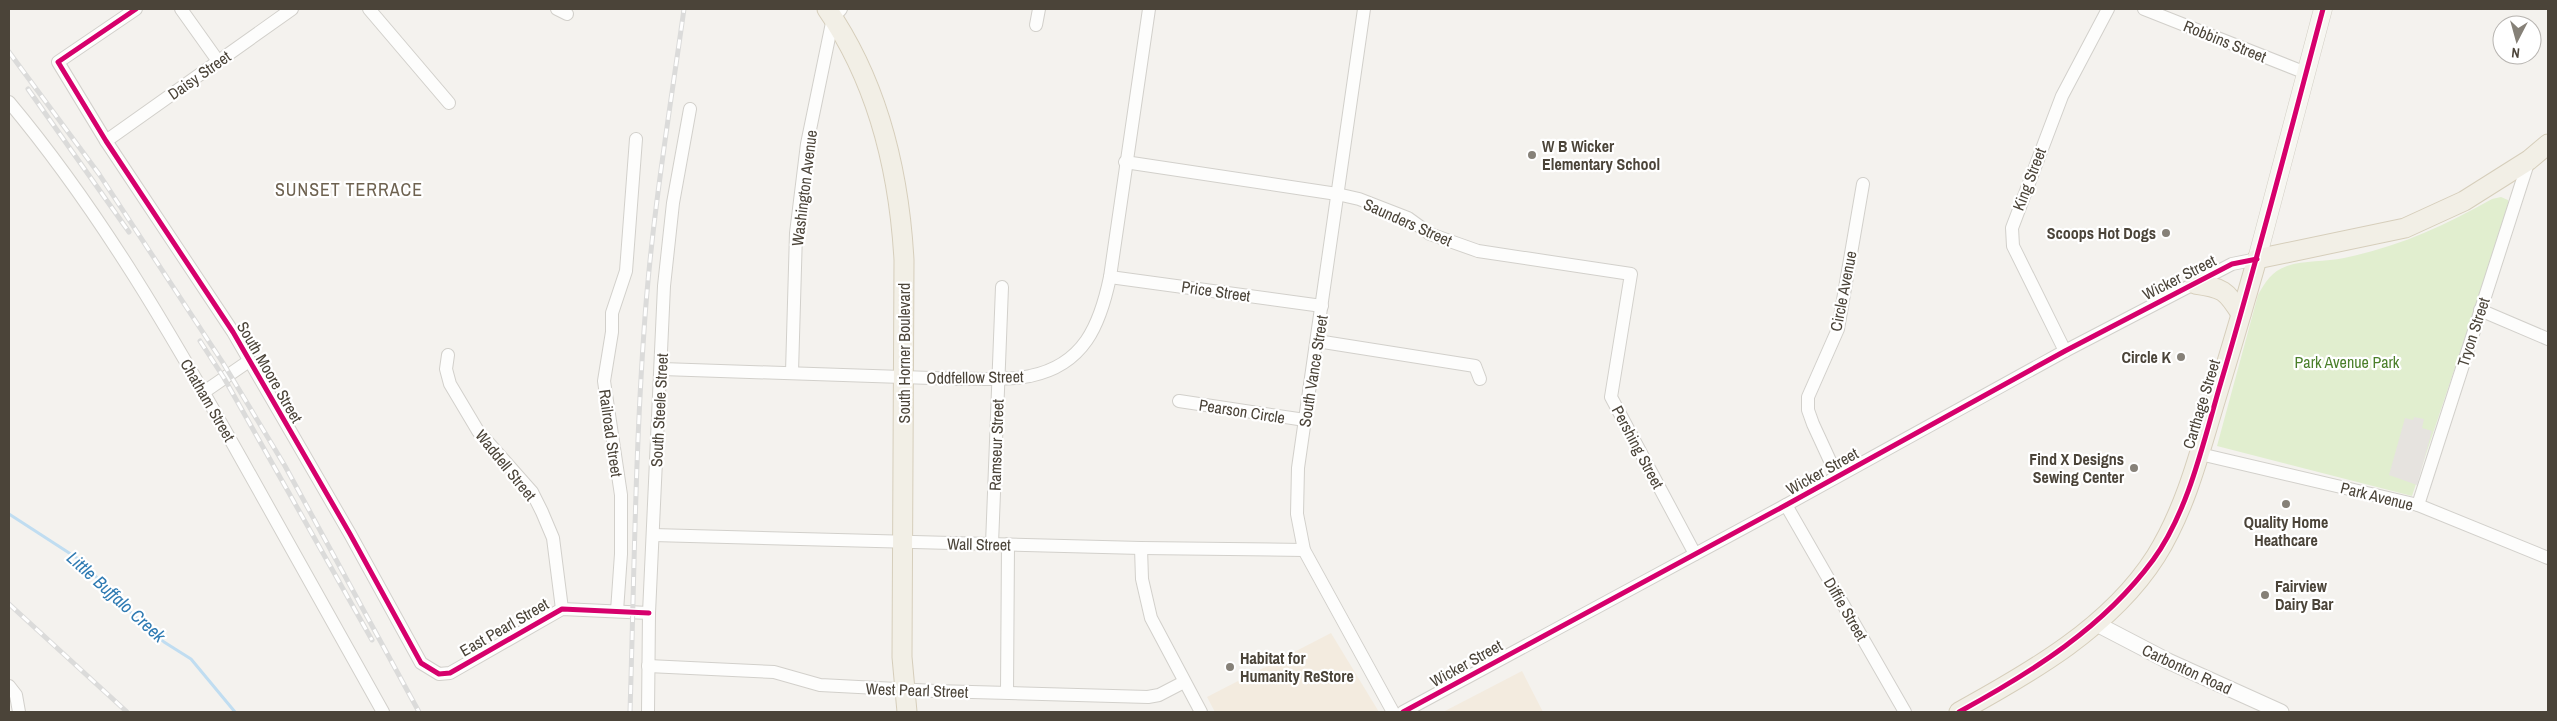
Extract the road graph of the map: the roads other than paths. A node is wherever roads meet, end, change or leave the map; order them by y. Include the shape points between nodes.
1 (136, 9) edge
2 (181, 9) edge
3 (292, 9) edge
4 (369, 9) edge
5 (1039, 9) edge
6 (1149, 9) edge
7 (1364, 9) edge
8 (2108, 9) edge
9 (2144, 9) edge
10 (2323, 9) edge
11 (834, 12) edge
12 (1036, 25) dead end
13 (218, 61) junction
14 (2306, 73) junction
15 (9, 102) edge
16 (449, 103) dead end
17 (690, 109) dead end
18 (636, 139) dead end
19 (106, 141) junction
20 (2548, 144) edge
21 (2529, 160) junction
22 (1126, 162) junction
23 (1863, 184) dead end
24 (1337, 194) junction
25 (2257, 259) junction
26 (1631, 274) joint
27 (1110, 277) junction
28 (2195, 284) junction
29 (1002, 287) dead end
30 (1322, 306) junction
31 (2480, 310) junction
32 (2241, 314) junction
33 (2548, 339) edge
34 (1317, 342) junction
35 (2065, 351) junction
36 (448, 355) dead end
37 (249, 360) junction
38 (662, 369) junction
39 (792, 372) junction
40 (903, 377) junction
41 (999, 378) junction
42 (1480, 379) dead end
43 (204, 392) junction
44 (1179, 401) dead end
45 (1306, 420) junction
46 (2200, 454) junction
47 (1837, 476) junction
48 (1786, 505) junction
49 (2418, 505) junction
50 (653, 535) junction
51 (903, 542) junction
52 (992, 544) junction
53 (1008, 544) junction
54 (1141, 548) junction
55 (1304, 550) junction
56 (1695, 554) junction
57 (2548, 558) edge
58 (562, 609) junction
59 (617, 611) junction
60 (649, 613) junction
61 (2095, 623) junction
62 (648, 666) junction
63 (434, 672) joint
64 (1184, 682) junction
65 (9, 686) edge
66 (903, 690) junction
67 (1007, 692) junction
68 (647, 711) edge
69 (19, 712) edge
70 (383, 712) edge
71 (907, 712) edge
72 (1201, 712) edge
73 (1393, 712) edge
74 (1403, 712) edge
75 (1905, 712) edge
76 (1959, 712) edge
77 (2281, 712) edge

1 - 19 street, South Moore Street via 58,62
2 - 13 street
3 - 13 street, Daisy Street
4 - 16 street
5 - 12 street
6 - 22 street, Oddfellow Street
7 - 24 street, South Vance Street
8 - 35 street, King Street via 2062,96 2012,228 2013,246
9 - 14 street, Robbins Street
10 - 14 main road, Carthage Street
11 - 39 street, Washington Avenue via 808,144 796,233
11 - 40 main road, South Horner Boulevard via 873,100 896,175 904,260
13 - 19 street, Daisy Street
14 - 25 main road, Carthage Street
15 - 43 street, Chatham Street via 50,152 131,269
17 - 38 street, South Steele Street via 673,203 664,286
18 - 59 street, Railroad Street via 626,270 612,312 604,380 621,495
19 - 37 street, South Moore Street
20 - 21 main road, Wicker Street
21 - 25 main road, Wicker Street via 2464,201 2405,228
21 - 31 street, Tryon Street
22 - 24 street, Saunders Street
22 - 27 street, Oddfellow Street
23 - 47 street, Circle Avenue via 1838,329 1808,397 1813,424
24 - 26 street, Saunders Street via 1408,218 1430,234 1478,251
24 - 30 street, South Vance Street
25 - 28 street, Wicker Street via 2232,264
25 - 32 main road, Carthage Street
26 - 56 street, Pershing Street via 1611,397
27 - 30 street, Price Street
27 - 41 street, Oddfellow Street via 1103,310 1094,331 1071,358 1029,377
28 - 32 main road via 2223,290
28 - 35 street, Wicker Street
29 - 41 street, Ramseur Street
30 - 34 street, South Vance Street
31 - 33 street
31 - 49 street, Tryon Street
32 - 46 main road, Carthage Street
34 - 42 street via 1475,366
34 - 45 street, South Vance Street
35 - 47 street, Wicker Street
36 - 58 street, Waddell Street via 446,369 450,384 478,431 532,492 542,512 552,538
37 - 43 street
37 - 63 street, South Moore Street via 421,663
38 - 39 street, Oddfellow Street
38 - 50 street, South Steele Street
39 - 40 street, Oddfellow Street
40 - 41 street, Oddfellow Street
40 - 51 main road, South Horner Boulevard
41 - 52 street, Ramseur Street
43 - 70 street, Chatham Street
44 - 45 street, Pearson Circle
45 - 55 street, South Vance Street via 1298,468 1297,514
46 - 49 street, Park Avenue
46 - 61 main road, Carthage Street via 2178,514 2155,557 2130,589
47 - 48 street, Wicker Street
48 - 56 street, Wicker Street
48 - 75 street, Diffie Street
49 - 57 street, Park Avenue
50 - 51 street, Wall Street
50 - 60 street, South Steele Street
51 - 52 street, Wall Street
51 - 66 main road, South Horner Boulevard
52 - 53 street, Wall Street
53 - 54 street, Wall Street
53 - 67 street
54 - 55 street, Wall Street
54 - 64 street via 1142,580 1151,618
55 - 73 street, South Vance Street
56 - 74 street, Wicker Street
58 - 59 street, East Pearl Street
58 - 63 street, East Pearl Street via 450,673
59 - 60 street, East Pearl Street
60 - 62 street, South Steele Street
61 - 76 main road, Carthage Street via 2040,664
61 - 77 street, Carbonton Road via 2168,661
62 - 66 street, West Pearl Street via 774,672 820,685
62 - 68 street, South Steele Street
64 - 67 street, West Pearl Street via 1148,697
64 - 72 street
65 - 69 street via 16,695
66 - 67 street, West Pearl Street
66 - 71 main road, South Horner Boulevard

